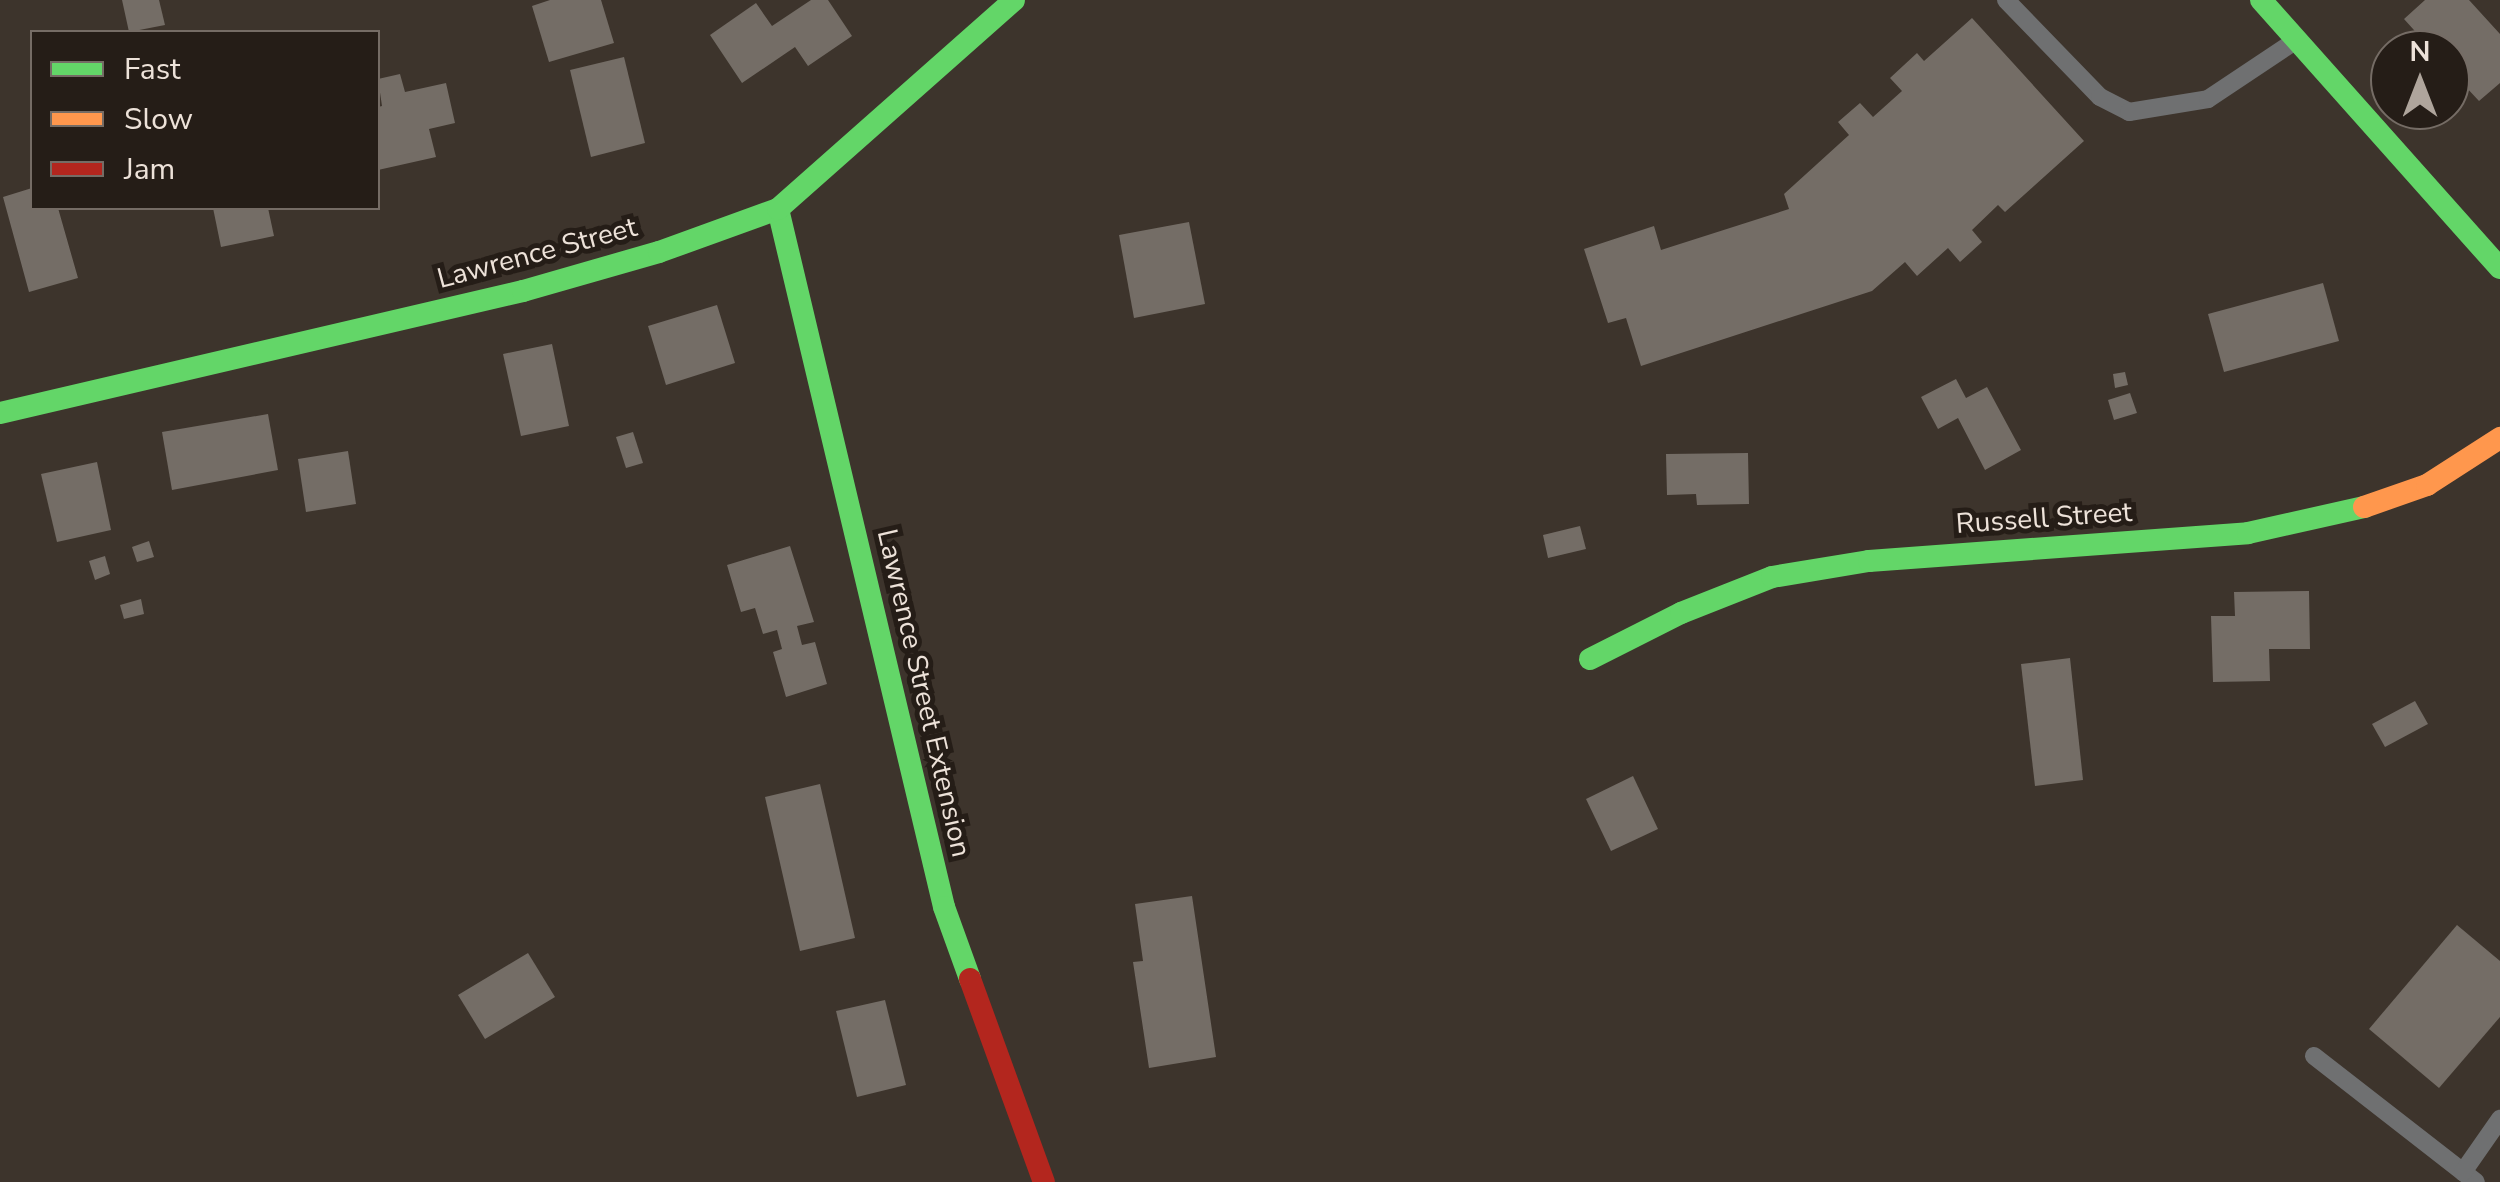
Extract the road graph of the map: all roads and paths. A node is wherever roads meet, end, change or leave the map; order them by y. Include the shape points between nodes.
1 (1014, 0) edge
2 (2006, 0) edge
3 (2261, 0) edge
4 (2297, 40) junction
5 (778, 209) junction
6 (2495, 253) edge
7 (0, 413) edge
8 (2500, 438) edge
9 (1590, 659) dead end
10 (2314, 1056) dead end
11 (2500, 1119) edge
12 (2469, 1177) edge
13 (1044, 1182) edge

1 - 5 street, Lawrence Street
2 - 4 lane via 2100,98 2129,112 2208,100
3 - 4 street
4 - 6 street
5 - 7 street, Lawrence Street via 523,291
5 - 13 street, Lawrence Street Extension via 944,907
8 - 9 street, Russell Street via 2427,485 2339,516 2248,533 1869,561 1772,577
10 - 12 lane
11 - 12 lane

